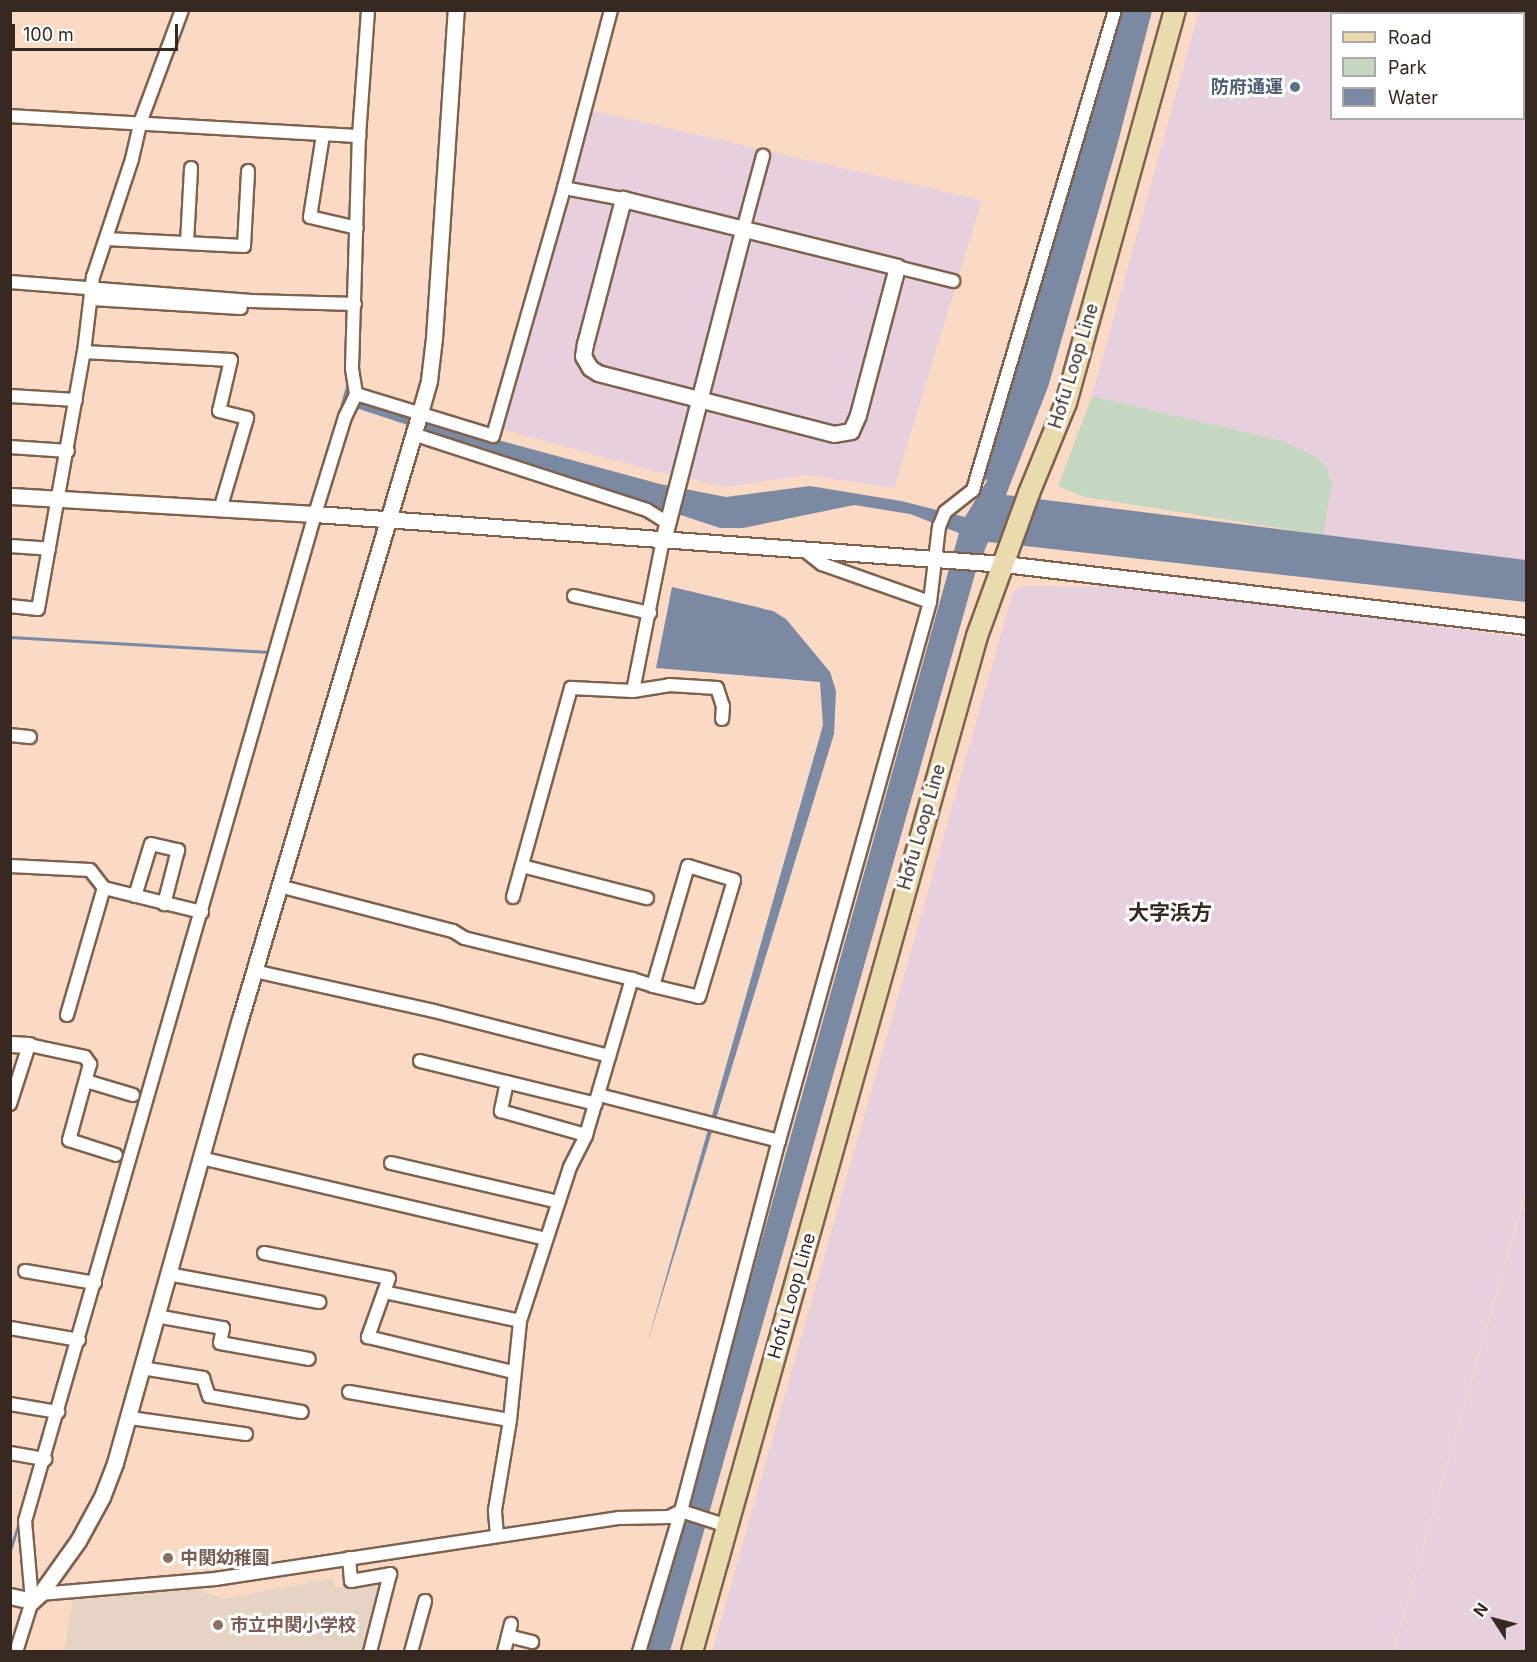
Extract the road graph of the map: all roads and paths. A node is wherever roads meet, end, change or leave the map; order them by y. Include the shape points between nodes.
1 (182, 10) edge
2 (368, 10) edge
3 (456, 10) edge
4 (611, 10) edge
5 (1115, 10) edge
6 (1175, 10) edge
7 (10, 116) edge
8 (140, 123) junction
9 (323, 135) junction
10 (359, 136) junction
11 (763, 156) dead end
12 (191, 168) dead end
13 (248, 171) dead end
14 (564, 188) junction
15 (623, 199) junction
16 (357, 228) junction
17 (743, 230) junction
18 (106, 239) junction
19 (187, 243) junction
20 (897, 267) junction
21 (953, 281) dead end
22 (10, 282) edge
23 (93, 293) junction
24 (354, 304) junction
25 (246, 309) dead end
26 (84, 352) junction
27 (356, 394) junction
28 (10, 396) edge
29 (76, 400) junction
30 (700, 400) junction
31 (419, 416) junction
32 (414, 433) junction
33 (10, 447) edge
34 (68, 451) junction
35 (10, 496) edge
36 (59, 499) junction
37 (220, 510) junction
38 (315, 514) junction
39 (388, 519) junction
40 (669, 519) junction
41 (663, 540) junction
42 (10, 546) edge
43 (50, 549) junction
44 (804, 550) junction
45 (1007, 556) junction
46 (937, 559) junction
47 (574, 596) dead end
48 (930, 602) junction
49 (10, 606) edge
50 (650, 613) junction
51 (1527, 626) edge
52 (633, 692) junction
53 (722, 719) dead end
54 (10, 735) edge
55 (30, 737) dead end
56 (10, 866) edge
57 (522, 867) junction
58 (279, 886) junction
59 (104, 888) junction
60 (135, 896) junction
61 (513, 897) dead end
62 (647, 897) dead end
63 (164, 903) junction
64 (202, 912) junction
65 (254, 971) junction
66 (632, 979) junction
67 (653, 986) junction
68 (67, 1015) dead end
69 (10, 1044) edge
70 (30, 1045) junction
71 (609, 1056) junction
72 (420, 1061) dead end
73 (86, 1081) junction
74 (507, 1082) junction
75 (133, 1095) dead end
76 (597, 1099) junction
77 (10, 1104) edge
78 (586, 1136) junction
79 (779, 1141) junction
80 (116, 1155) dead end
81 (201, 1158) junction
82 (391, 1163) dead end
83 (558, 1202) junction
84 (545, 1239) junction
85 (264, 1252) dead end
86 (26, 1271) dead end
87 (168, 1274) junction
88 (95, 1283) junction
89 (384, 1292) junction
90 (319, 1302) dead end
91 (156, 1316) junction
92 (520, 1321) junction
93 (10, 1328) edge
94 (78, 1340) junction
95 (309, 1359) dead end
96 (142, 1368) junction
97 (513, 1372) junction
98 (349, 1392) dead end
99 (10, 1404) edge
100 (58, 1412) junction
101 (302, 1412) dead end
102 (130, 1418) junction
103 (510, 1420) junction
104 (246, 1434) dead end
105 (10, 1453) edge
106 (45, 1460) junction
107 (681, 1511) junction
108 (724, 1522) junction
109 (497, 1535) junction
110 (349, 1558) junction
111 (10, 1596) edge
112 (36, 1598) junction
113 (425, 1600) dead end
114 (532, 1642) dead end
115 (16, 1652) edge
116 (370, 1652) edge
117 (411, 1652) edge
118 (504, 1652) edge
119 (639, 1652) edge
120 (692, 1652) edge

1 - 8 street
2 - 10 street
3 - 31 street via 434,338 429,380
4 - 14 street
5 - 46 street via 973,490 945,512 939,527
6 - 45 main road, Hofu Loop Line via 1066,403
7 - 8 street
8 - 9 street
8 - 18 street
9 - 10 street
9 - 16 street via 310,217
10 - 16 street
11 - 17 street
12 - 19 street
13 - 19 street via 244,246
14 - 15 street
14 - 31 street via 493,436
15 - 17 street
15 - 30 street via 585,344 585,363 598,373
16 - 24 street
17 - 20 street
17 - 30 street
18 - 19 street
18 - 23 street via 93,277
20 - 21 street
20 - 30 street via 851,431 834,434
22 - 23 street
23 - 24 street
23 - 25 street
23 - 26 street
24 - 27 street via 352,368
26 - 29 street
26 - 37 street via 231,360 219,411 246,418
27 - 31 street
27 - 38 street
28 - 29 street
29 - 34 street
30 - 40 street
31 - 32 street
32 - 39 street
32 - 40 street
33 - 34 street
34 - 36 street
35 - 36 street
36 - 37 street
36 - 43 street
37 - 38 street
38 - 39 street
38 - 64 street
39 - 41 street
39 - 58 street
40 - 41 street
41 - 44 street
41 - 50 street
42 - 43 street
43 - 49 street via 38,609
44 - 46 street
44 - 48 street via 822,564
45 - 46 street
45 - 51 street
45 - 108 main road, Hofu Loop Line via 977,636
46 - 48 street
47 - 50 street
48 - 79 street
50 - 52 street
52 - 53 street via 669,685 717,687
52 - 57 street via 571,688
54 - 55 street
56 - 59 street via 90,870
57 - 61 street
57 - 62 street
58 - 65 street
58 - 66 street via 453,931 464,938
59 - 60 street
59 - 68 street
60 - 63 street
60 - 63 street via 151,844 178,850
63 - 64 street
64 - 88 street
65 - 71 street via 434,1011
65 - 81 street
66 - 67 street
66 - 71 street
67 - 67 street via 699,998 734,880 688,866
69 - 70 street
70 - 73 street via 85,1058 90,1064
70 - 77 street
71 - 76 street
72 - 74 street
73 - 75 street
73 - 80 street via 69,1140
74 - 76 street
74 - 78 street via 501,1112
76 - 78 street
76 - 79 street
78 - 83 street
79 - 107 street
81 - 84 street
81 - 87 street
82 - 83 street
83 - 84 street
84 - 92 street
85 - 89 street via 389,1278
86 - 88 street
87 - 90 street
87 - 91 street
88 - 94 street
89 - 92 street
89 - 97 street via 368,1337
91 - 95 street via 223,1328 219,1343
91 - 96 street
92 - 97 street
93 - 94 street
94 - 100 street
96 - 101 street via 203,1378 209,1396
96 - 102 street
97 - 103 street
98 - 103 street
99 - 100 street
100 - 106 street
102 - 104 street
102 - 112 street via 102,1497 78,1541
103 - 109 street via 495,1509
105 - 106 street
106 - 112 street via 25,1521
107 - 108 street
107 - 109 street via 669,1517 619,1518
107 - 119 street
108 - 120 main road, Hofu Loop Line
109 - 110 street
110 - 112 street via 215,1579
110 - 116 street via 351,1581 390,1574
111 - 112 street
112 - 115 street
113 - 117 street
114 - 118 street via 510,1630

